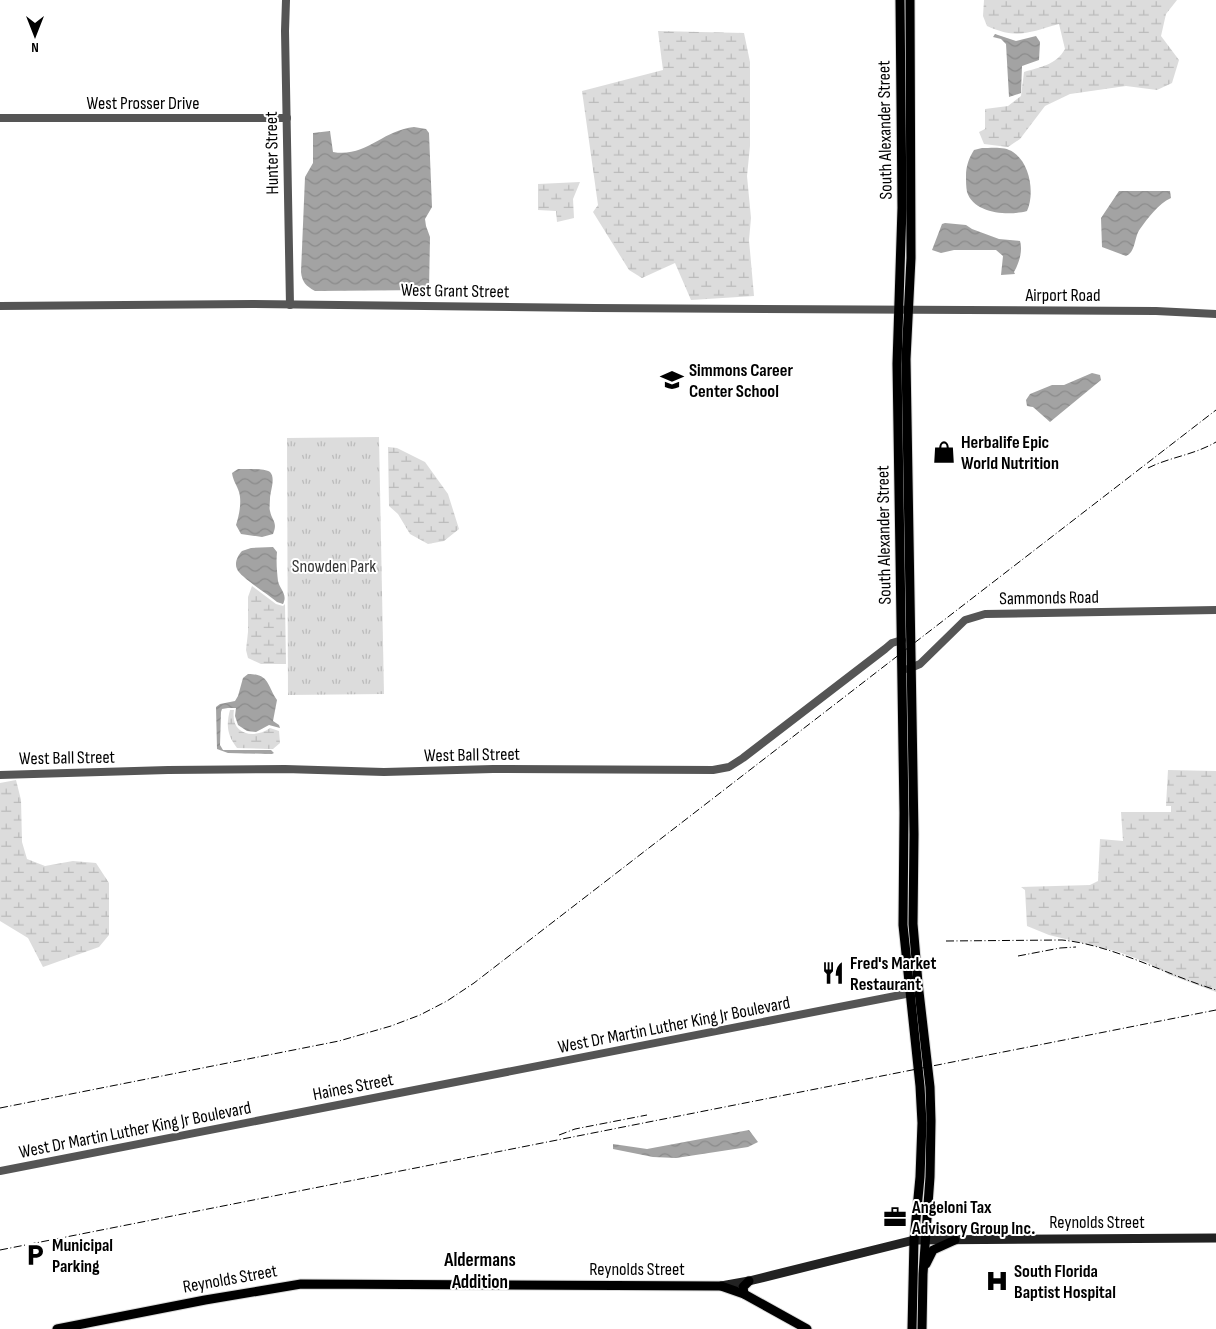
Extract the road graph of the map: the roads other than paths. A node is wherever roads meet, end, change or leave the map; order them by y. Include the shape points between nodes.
1 (286, 0) edge
2 (900, 0) edge
3 (910, 0) edge
4 (0, 118) edge
5 (287, 118) junction
6 (901, 122) junction
7 (911, 122) junction
8 (290, 305) junction
9 (0, 306) edge
10 (905, 310) junction
11 (1216, 314) edge
12 (904, 535) junction
13 (1216, 610) edge
14 (902, 640) junction
15 (912, 668) junction
16 (902, 671) junction
17 (0, 774) edge
18 (914, 993) junction
19 (436, 1087) joint
20 (276, 1117) joint
21 (0, 1171) edge
22 (1216, 1238) edge
23 (914, 1240) junction
24 (924, 1240) junction
25 (955, 1240) junction
26 (923, 1274) junction
27 (749, 1281) junction
28 (721, 1286) junction
29 (744, 1294) junction
30 (57, 1329) edge
31 (807, 1329) edge
32 (912, 1329) edge
33 (922, 1329) edge

1 - 5 street, Hunter Street
2 - 6 main road, South Alexander Street
3 - 7 main road, South Alexander Street
4 - 5 street, West Prosser Drive
5 - 8 street, Hunter Street
6 - 7 main road
6 - 10 main road, South Alexander Street
7 - 10 main road, South Alexander Street via 911,258
8 - 9 street, West Grant Street
8 - 10 street, West Grant Street
10 - 11 street, Airport Road
10 - 12 main road, South Alexander Street via 906,359 902,388
12 - 14 main road, South Alexander Street
12 - 15 main road, South Alexander Street
13 - 15 street, Sammonds Road via 985,614 965,620
14 - 16 main road, South Alexander Street
14 - 17 street, West Ball Street via 892,643 743,758 729,767 713,770 384,772 275,769
15 - 16 street, Sammonds Road
15 - 18 main road, South Alexander Street
16 - 18 main road, South Alexander Street via 903,925
18 - 19 street, West Dr Martin Luther King Jr Boulevard
18 - 23 main road, South Alexander Street via 922,1156
18 - 24 main road, South Alexander Street via 928,1067 931,1141
19 - 20 street, Haines Street
20 - 21 street, West Dr Martin Luther King Jr Boulevard
22 - 25 main road, Reynolds Street
23 - 24 main road, Reynolds Street
23 - 27 main road, Reynolds Street
23 - 32 main road, South Alexander Street
24 - 25 main road, Reynolds Street
24 - 26 main road, South Alexander Street
25 - 26 main road via 934,1250
26 - 33 main road, South Alexander Street
27 - 28 main road, Reynolds Street
27 - 29 main road via 743,1287
28 - 29 main road
28 - 30 main road, Reynolds Street via 300,1284
29 - 31 main road

